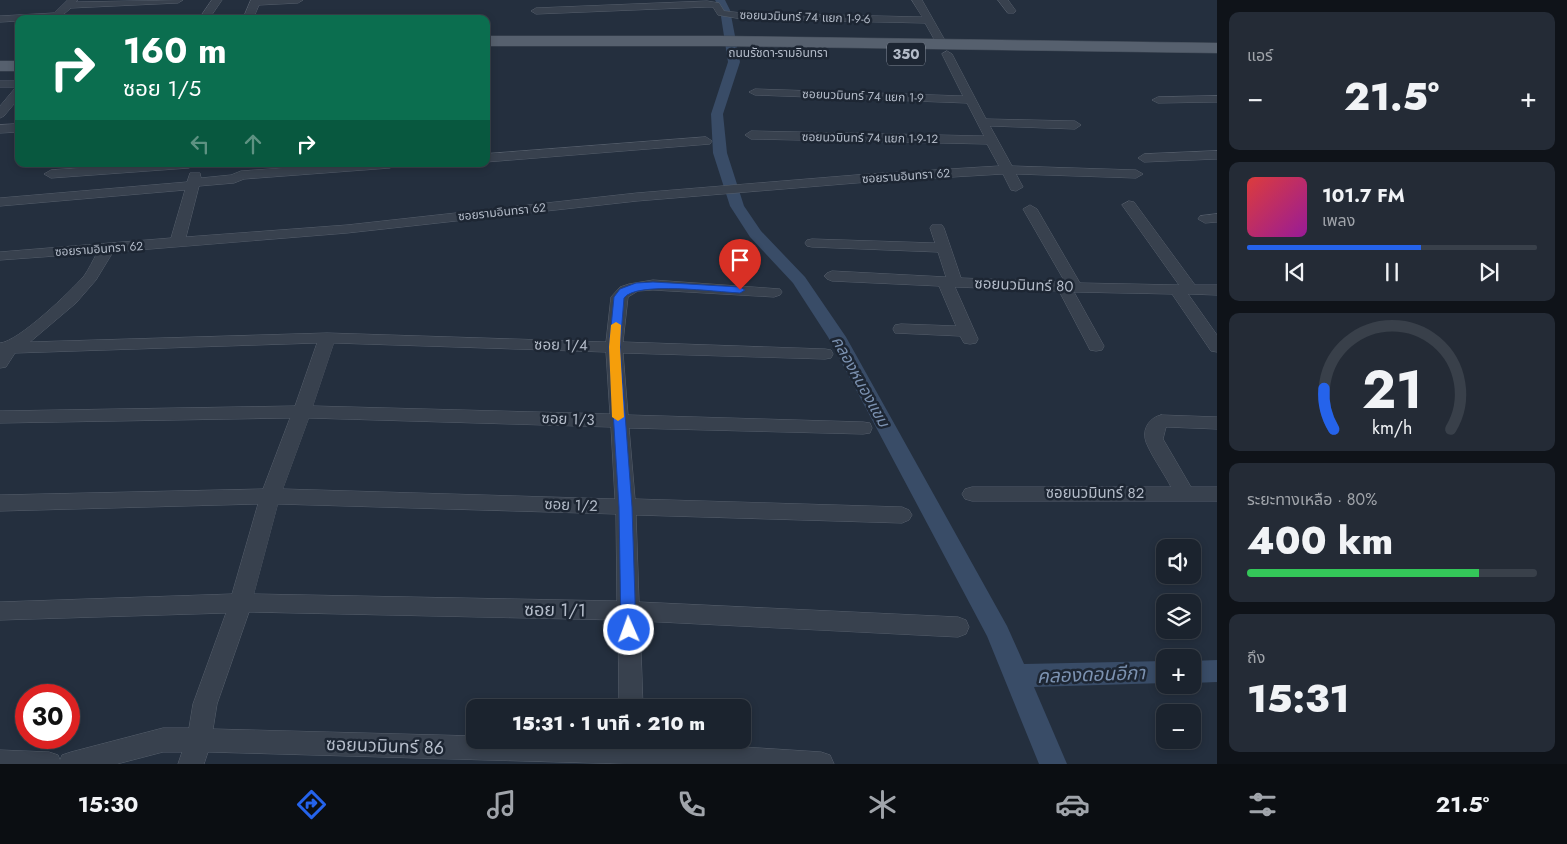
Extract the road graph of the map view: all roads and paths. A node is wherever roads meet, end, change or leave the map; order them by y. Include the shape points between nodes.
1 (178, 0) edge
2 (217, 0) edge
3 (298, 0) edge
4 (917, 0) edge
5 (1003, 0) edge
6 (255, 1) edge
7 (70, 3) edge
8 (536, 11) dead end
9 (1010, 11) dead end
10 (59, 15) edge
11 (207, 15) edge
12 (250, 15) edge
13 (0, 19) edge
14 (15, 19) edge
15 (928, 20) junction
16 (1217, 40) edge
17 (490, 41) edge
18 (1034, 46) junction
19 (721, 47) junction
20 (1217, 48) edge
21 (944, 49) junction
22 (490, 53) edge
23 (0, 54) edge
24 (15, 54) edge
25 (1217, 54) edge
26 (1069, 55) junction
27 (1217, 61) edge
28 (0, 66) edge
29 (15, 66) edge
30 (0, 84) edge
31 (15, 84) edge
32 (755, 92) dead end
33 (15, 95) edge
34 (1217, 99) edge
35 (971, 100) junction
36 (1158, 100) dead end
37 (0, 114) edge
38 (982, 122) junction
39 (1075, 125) dead end
40 (15, 128) edge
41 (0, 129) edge
42 (751, 135) dead end
43 (990, 140) junction
44 (706, 141) dead end
45 (1217, 155) edge
46 (490, 158) edge
47 (1144, 158) dead end
48 (349, 167) edge
49 (51, 174) dead end
50 (1136, 174) dead end
51 (194, 177) edge
52 (1010, 178) junction
53 (0, 202) edge
54 (1129, 205) dead end
55 (1030, 209) dead end
56 (937, 228) dead end
57 (177, 243) junction
58 (812, 243) dead end
59 (107, 248) junction
60 (943, 248) junction
61 (0, 256) edge
62 (832, 276) dead end
63 (950, 282) junction
64 (1069, 287) junction
65 (1183, 289) junction
66 (1217, 290) edge
67 (774, 292) dead end
68 (901, 328) dead end
69 (327, 338) junction
70 (1096, 346) dead end
71 (5, 347) edge
72 (614, 347) junction
73 (1217, 347) edge
74 (824, 354) dead end
75 (0, 363) edge
76 (302, 412) junction
77 (0, 417) edge
78 (618, 421) junction
79 (1217, 423) edge
80 (863, 428) dead end
81 (1184, 493) junction
82 (972, 494) dead end
83 (1217, 494) edge
84 (270, 496) junction
85 (0, 503) edge
86 (626, 507) junction
87 (902, 515) dead end
88 (241, 603) junction
89 (0, 611) edge
90 (628, 611) junction
91 (958, 627) dead end
92 (631, 699) edge
93 (200, 740) junction
94 (632, 752) edge
95 (0, 762) edge
96 (49, 764) edge
97 (71, 764) edge
98 (191, 764) edge
99 (821, 764) edge

1 - 7 street
2 - 11 street
3 - 6 street
4 - 15 street
5 - 9 street
6 - 12 street
7 - 10 street
8 - 15 street, ซอยนวมินทร์ 74 แยก 1-9-6 via 707,4 716,5 721,13 742,16
13 - 14 street
15 - 21 street
16 - 18 main road, ถนนรัชดา-รามอินทรา / 350
17 - 19 main road, ถนนรัชดา-รามอินทรา / 350
18 - 20 main road, ถนนรัชดา-รามอินทรา / 350
18 - 21 main road, ถนนรัชดา-รามอินทรา / 350
19 - 21 main road, ถนนรัชดา-รามอินทรา / 350
19 - 22 main road, ถนนรัชดา-รามอินทรา / 350
21 - 26 main road, ถนนรัชดา-รามอินทรา / 350
21 - 35 street
23 - 24 main road
25 - 26 main road, ถนนรัชดา-รามอินทรา / 350
26 - 27 main road, ถนนรัชดา-รามอินทรา / 350
28 - 29 main road
30 - 31 street
32 - 35 street, ซอยนวมินทร์ 74 แยก 1-9
33 - 37 street
34 - 36 street
35 - 38 street
38 - 39 street
38 - 43 street
40 - 41 street
42 - 43 street, ซอยนวมินทร์ 74 แยก 1-9-12
43 - 52 street
44 - 46 street
45 - 47 street
48 - 51 street via 241,175 234,179
49 - 51 street
50 - 52 street, ซอยรามอินทรา 62
51 - 53 street
51 - 57 street
52 - 57 street, ซอยรามอินทรา 62 via 724,190
54 - 65 street
55 - 64 street
56 - 60 street
57 - 59 street, ซอยรามอินทรา 62
58 - 60 street
59 - 61 street, ซอยรามอินทรา 62
59 - 71 street via 91,277 70,300 29,335
60 - 63 street
62 - 63 street, ซอยนวมินทร์ 80
63 - 64 street, ซอยนวมินทร์ 80
63 - 68 street via 968,335
64 - 65 street, ซอยนวมินทร์ 80
64 - 70 street
65 - 66 street, ซอยนวมินทร์ 80
65 - 73 street
67 - 72 street via 636,286 619,297
69 - 71 street, ซอย 1/4
69 - 72 street, ซอย 1/4
69 - 76 street
71 - 75 street
72 - 74 street, ซอย 1/4
72 - 78 street
76 - 77 street, ซอย 1/3
76 - 78 street, ซอย 1/3
76 - 84 street
78 - 80 street, ซอย 1/3
78 - 86 street
79 - 81 street via 1161,420 1155,428 1154,438
81 - 82 street, ซอยนวมินทร์ 82
81 - 83 street, ซอยนวมินทร์ 82
84 - 85 street, ซอย 1/2
84 - 86 street, ซอย 1/2
84 - 88 street
86 - 87 street, ซอย 1/2
86 - 90 street
88 - 89 street, ซอย 1/1
88 - 90 street, ซอย 1/1
88 - 93 street via 205,704
90 - 91 street, ซอย 1/1
90 - 92 street
93 - 94 street, ซอยนวมินทร์ 86
93 - 97 street, ซอยนวมินทร์ 86 via 163,740
93 - 98 street
94 - 99 street, ซอยนวมินทร์ 86
95 - 96 street

